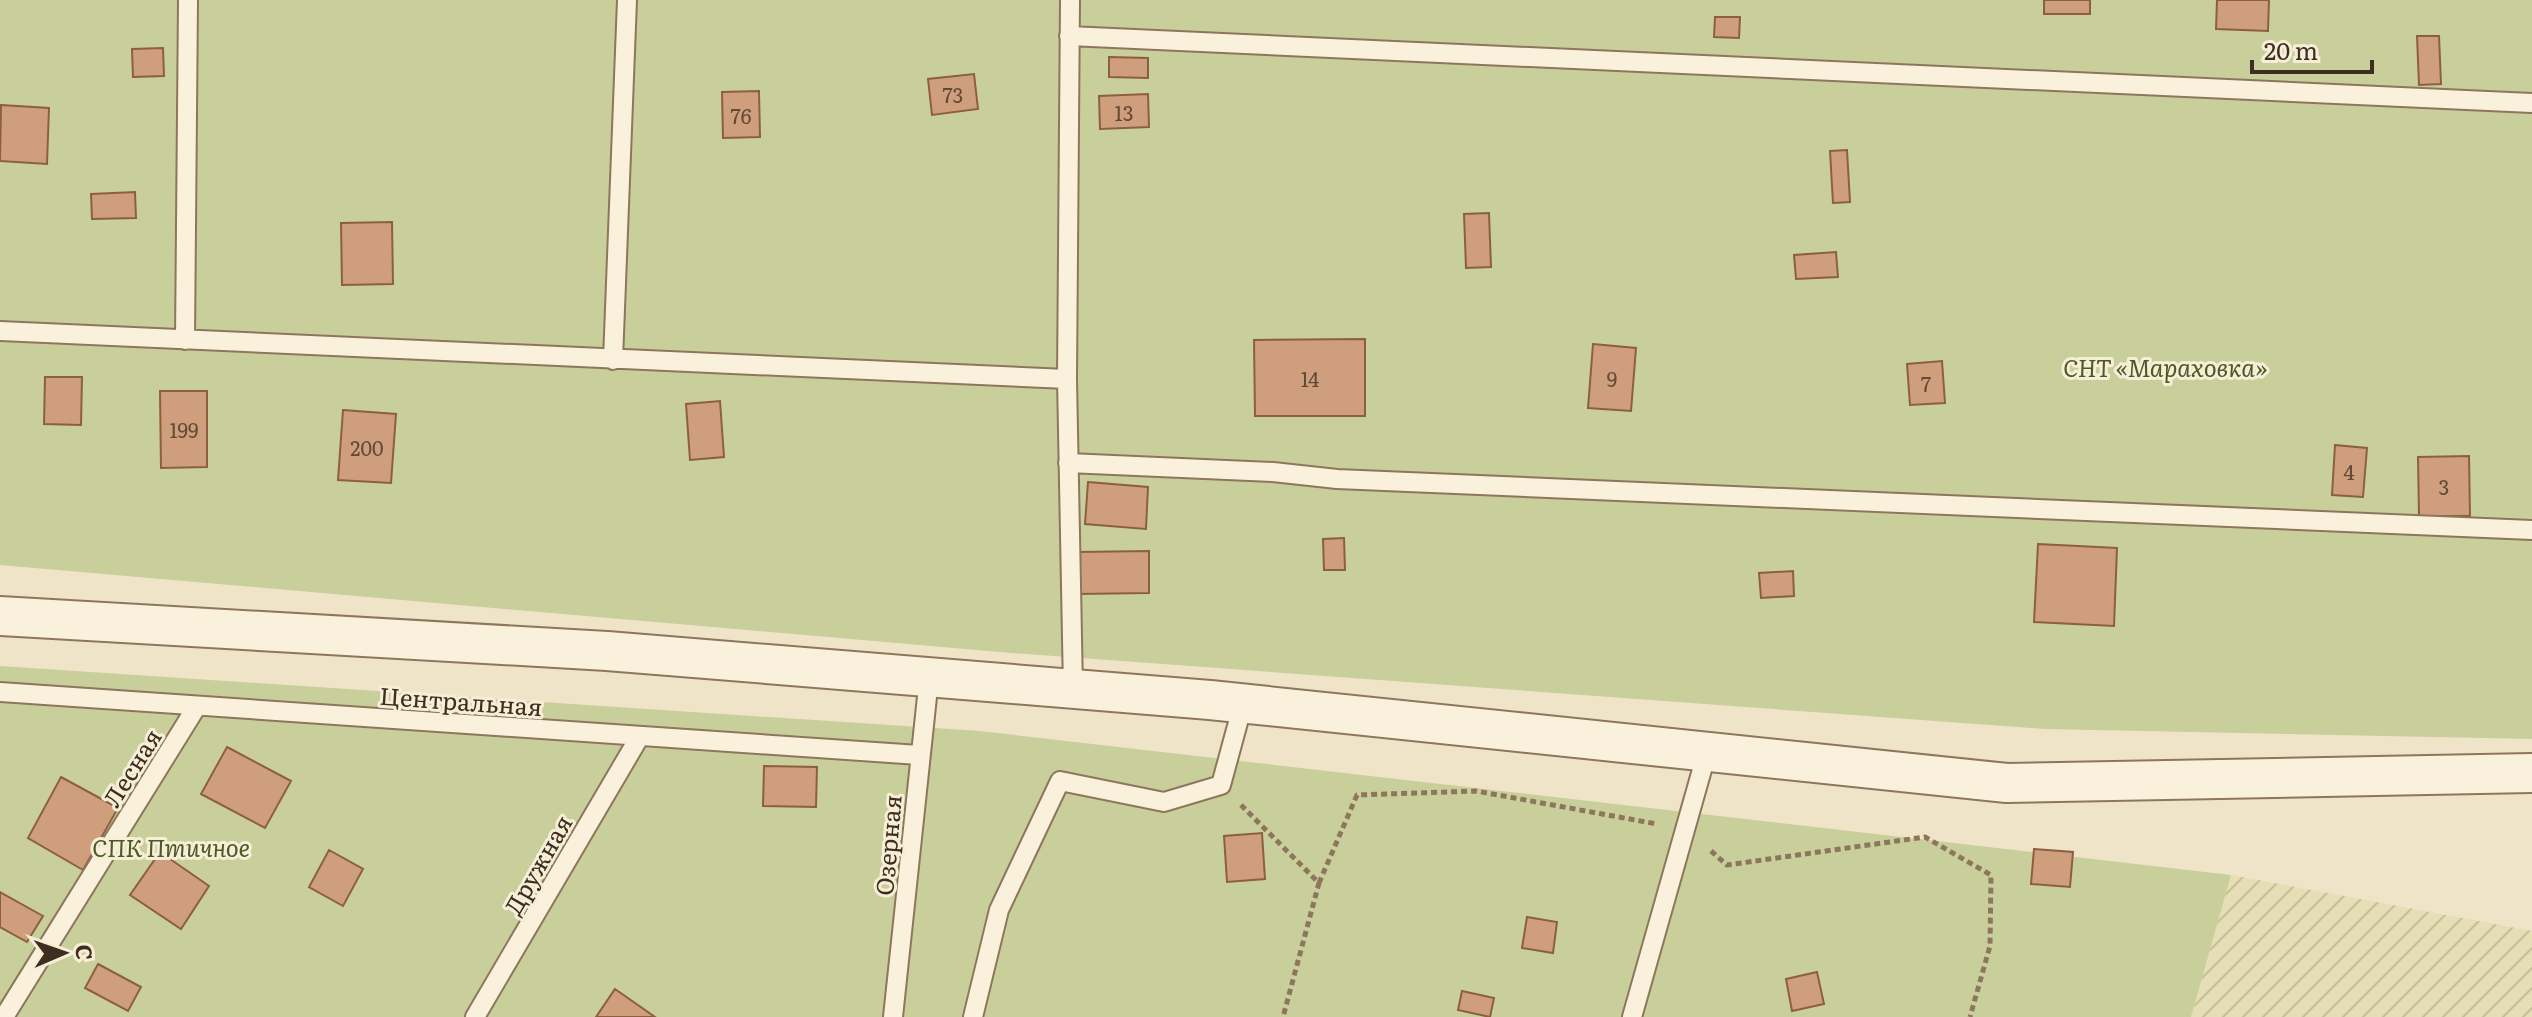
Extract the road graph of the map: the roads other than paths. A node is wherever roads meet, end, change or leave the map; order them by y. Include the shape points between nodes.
1 (188, 0) edge
2 (627, 0) edge
3 (1070, 0) edge
4 (1069, 36) junction
5 (2532, 103) edge
6 (0, 331) edge
7 (185, 340) junction
8 (613, 360) junction
9 (1067, 379) junction
10 (1068, 463) junction
11 (2532, 530) edge
12 (0, 616) edge
13 (929, 678) junction
14 (1073, 689) junction
15 (0, 692) edge
16 (1243, 704) junction
17 (197, 706) junction
18 (640, 736) junction
19 (1707, 752) junction
20 (919, 755) junction
21 (2532, 773) edge
22 (4, 1017) edge
23 (475, 1017) edge
24 (893, 1017) edge
25 (973, 1017) edge
26 (1632, 1017) edge

1 - 7 lane
2 - 8 lane
3 - 4 lane
4 - 5 lane
4 - 9 lane
6 - 7 lane
7 - 8 lane
8 - 9 lane
9 - 10 lane
10 - 11 lane
10 - 14 lane
12 - 13 street via 607,651
13 - 14 street
13 - 20 lane, Озерная
14 - 16 street
15 - 17 lane, Центральная
16 - 19 street
16 - 25 lane via 1221,785 1164,802 1060,781 999,910
17 - 18 lane, Центральная
17 - 22 lane, Лесная
18 - 20 lane, Центральная
18 - 23 lane, Дружная
19 - 21 street via 2007,783
19 - 26 lane
20 - 24 lane, Озерная

